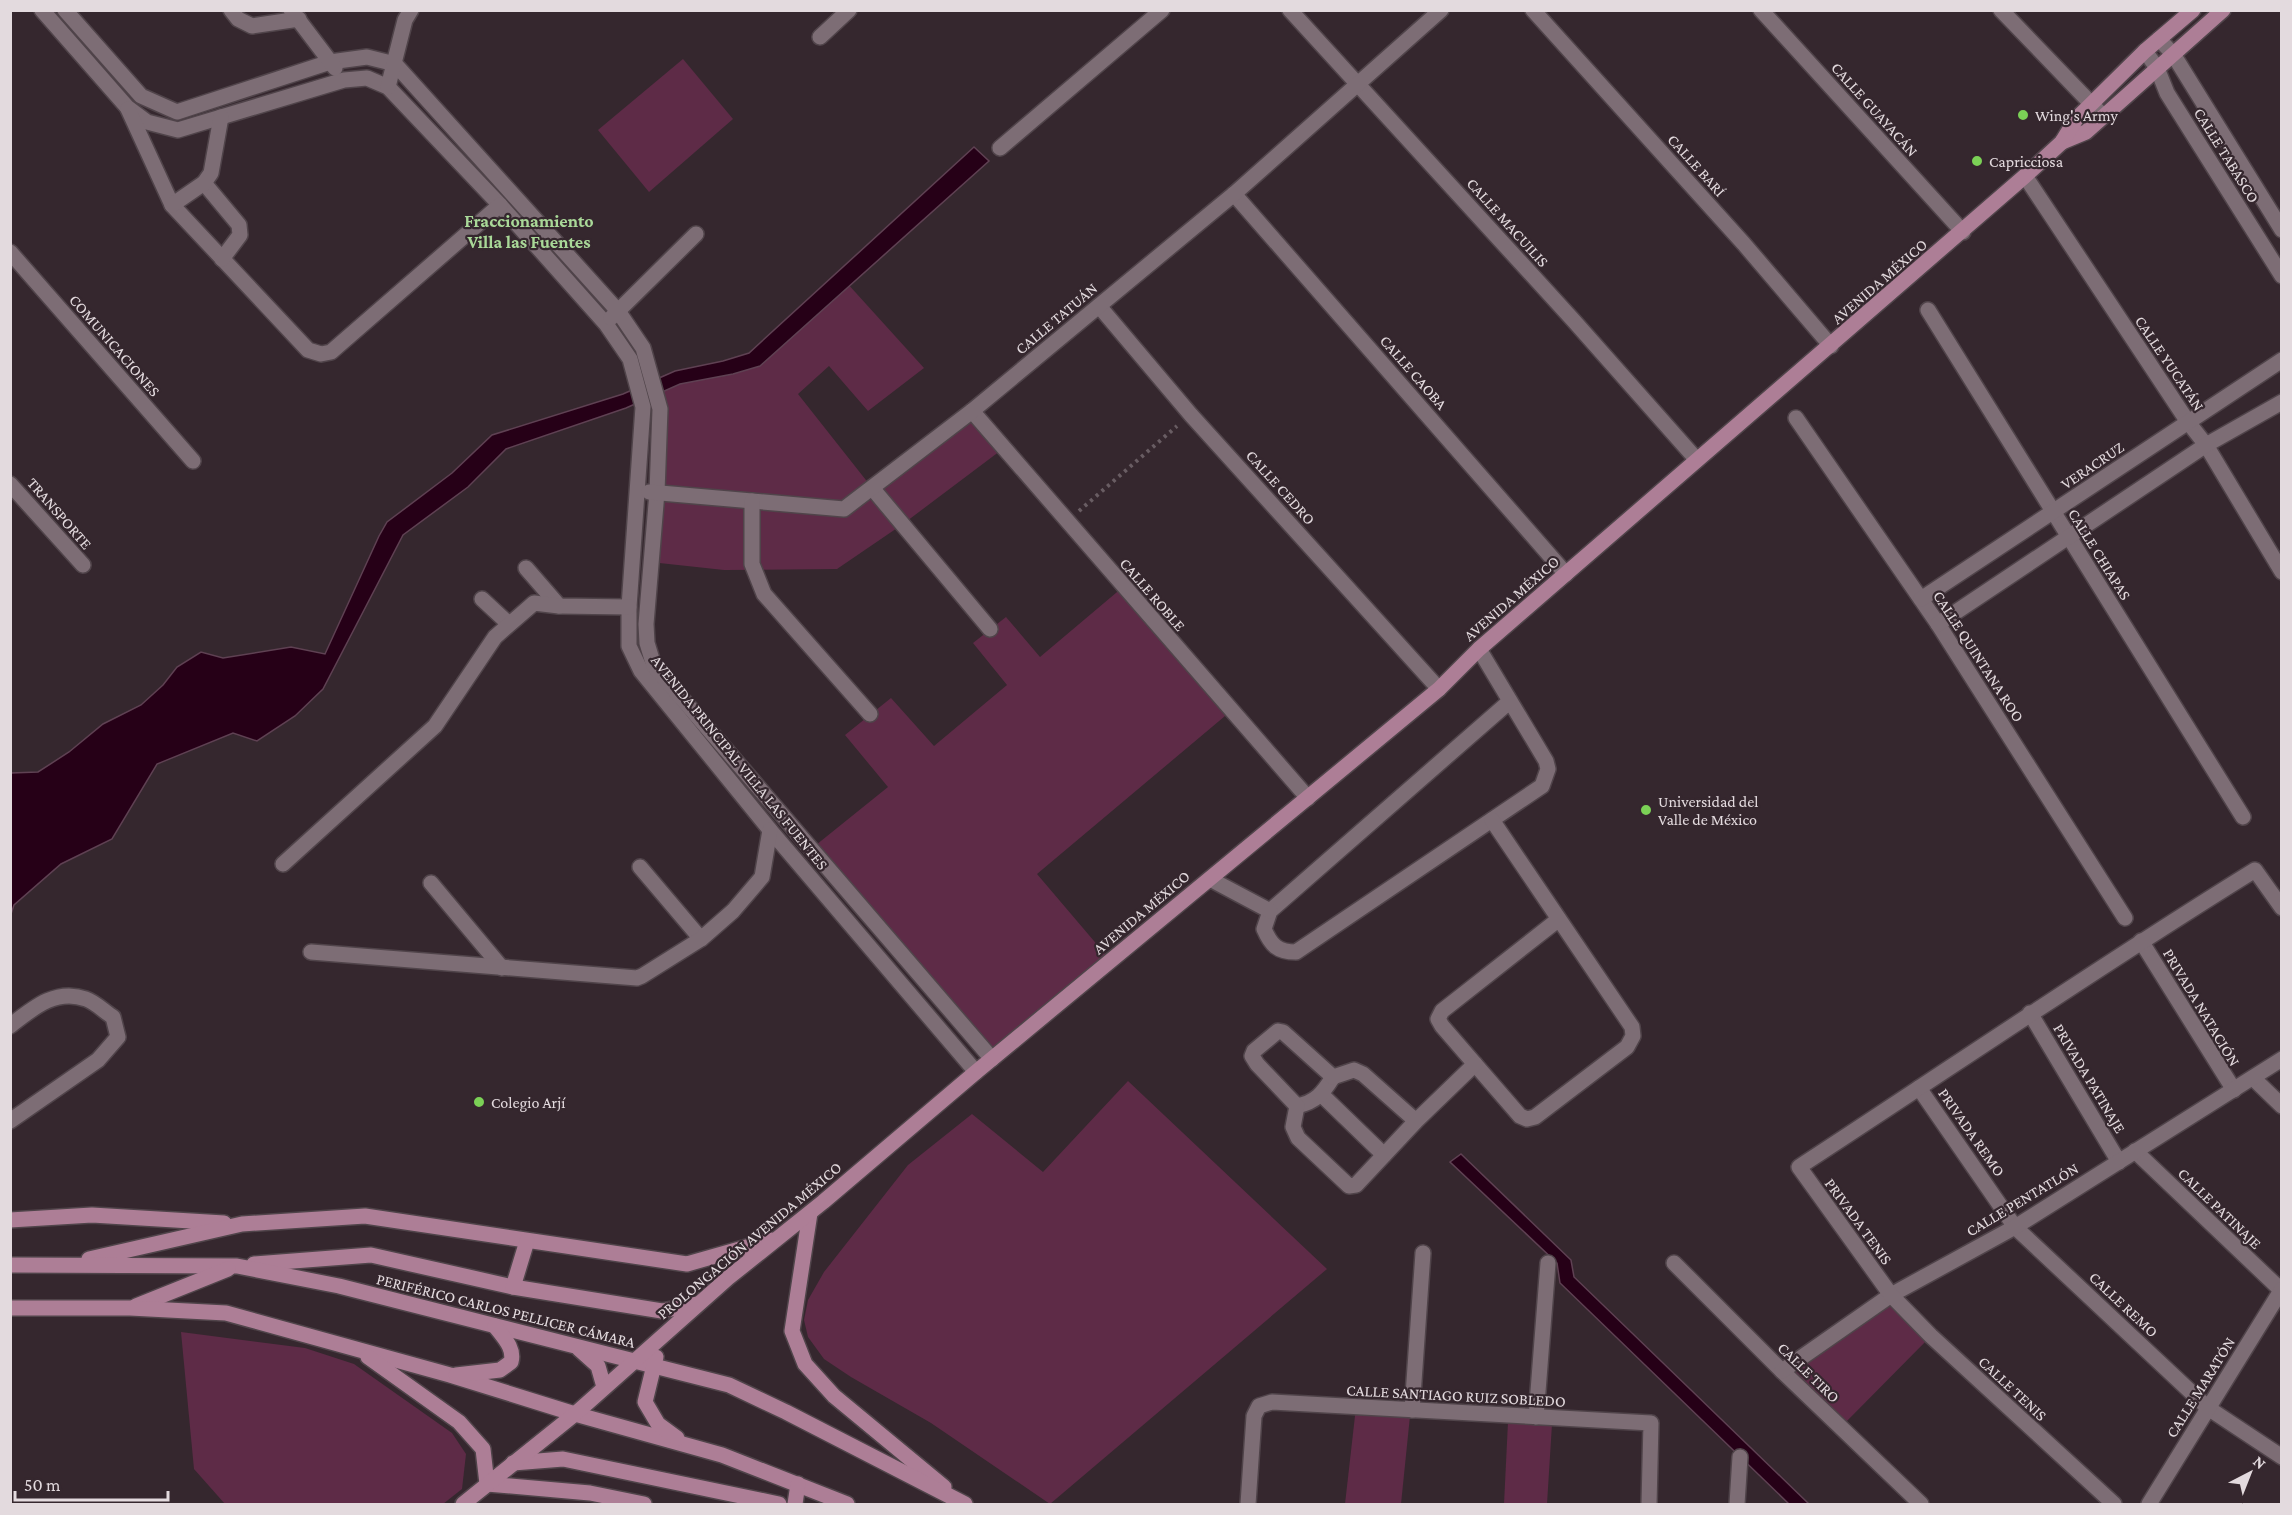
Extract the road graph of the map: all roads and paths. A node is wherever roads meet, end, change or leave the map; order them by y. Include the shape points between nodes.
1 (42, 10) edge
2 (65, 10) edge
3 (231, 10) edge
4 (411, 10) edge
5 (849, 10) edge
6 (1162, 10) edge
7 (1290, 10) edge
8 (1441, 10) edge
9 (1533, 10) edge
10 (1761, 10) edge
11 (2001, 10) edge
12 (2193, 10) edge
13 (2223, 10) edge
14 (295, 15) edge
15 (820, 37) dead end
16 (2159, 39) junction
17 (2145, 51) junction
18 (2173, 54) junction
19 (330, 62) junction
20 (395, 64) junction
21 (2157, 68) junction
22 (344, 80) junction
23 (1359, 85) junction
24 (388, 87) junction
25 (2092, 104) junction
26 (127, 106) junction
27 (2103, 116) junction
28 (221, 117) junction
29 (2062, 142) junction
30 (1000, 148) dead end
31 (2025, 176) junction
32 (204, 183) junction
33 (1234, 194) junction
34 (172, 205) junction
35 (500, 205) junction
36 (2282, 230) edge
37 (1963, 232) junction
38 (696, 234) dead end
39 (10, 252) edge
40 (222, 259) junction
41 (2282, 276) edge
42 (1099, 306) junction
43 (1928, 310) dead end
44 (618, 311) junction
45 (606, 324) junction
46 (1831, 346) junction
47 (2282, 360) edge
48 (2282, 402) edge
49 (972, 411) junction
50 (1191, 415) junction
51 (1796, 418) dead end
52 (2188, 422) junction
53 (2206, 445) junction
54 (1697, 460) junction
55 (193, 461) dead end
56 (10, 484) edge
57 (873, 489) junction
58 (637, 490) junction
59 (657, 492) junction
60 (752, 501) junction
61 (2052, 513) junction
62 (1067, 522) junction
63 (2069, 537) junction
64 (83, 565) dead end
65 (526, 568) dead end
66 (2282, 572) edge
67 (1566, 574) junction
68 (482, 599) dead end
69 (1922, 599) junction
70 (559, 606) junction
71 (629, 607) junction
72 (509, 624) junction
73 (1938, 624) junction
74 (990, 629) dead end
75 (1479, 649) junction
76 (1439, 689) junction
77 (1509, 702) junction
78 (870, 714) dead end
79 (1308, 798) junction
80 (2242, 817) dead end
81 (1492, 820) junction
82 (770, 830) junction
83 (283, 864) dead end
84 (640, 867) dead end
85 (1210, 879) junction
86 (430, 883) dead end
87 (2282, 908) edge
88 (1270, 911) junction
89 (2126, 918) dead end
90 (1559, 919) junction
91 (701, 939) junction
92 (2140, 941) junction
93 (311, 952) dead end
94 (502, 968) junction
95 (2030, 1012) junction
96 (10, 1026) edge
97 (992, 1059) junction
98 (2282, 1059) edge
99 (1474, 1064) junction
100 (976, 1072) junction
101 (1334, 1077) junction
102 (2253, 1078) junction
103 (1919, 1088) junction
104 (2234, 1090) junction
105 (1322, 1095) junction
106 (2282, 1106) edge
107 (1296, 1107) junction
108 (10, 1121) edge
109 (1416, 1121) junction
110 (2135, 1151) junction
111 (1383, 1155) junction
112 (2119, 1162) junction
113 (810, 1213) junction
114 (10, 1220) edge
115 (242, 1224) junction
116 (2015, 1227) junction
117 (779, 1237) junction
118 (526, 1241) junction
119 (1423, 1253) dead end
120 (1548, 1263) dead end
121 (1674, 1263) dead end
122 (10, 1266) edge
123 (63, 1266) junction
124 (237, 1266) junction
125 (513, 1287) junction
126 (2281, 1290) edge
127 (1891, 1295) junction
128 (699, 1303) junction
129 (10, 1308) edge
130 (130, 1308) junction
131 (495, 1326) junction
132 (661, 1336) junction
133 (578, 1347) junction
134 (359, 1350) junction
135 (633, 1362) junction
136 (653, 1366) junction
137 (1782, 1371) junction
138 (450, 1375) junction
139 (604, 1388) junction
140 (2208, 1408) junction
141 (1412, 1410) junction
142 (575, 1414) junction
143 (1536, 1418) junction
144 (686, 1444) junction
145 (1740, 1457) dead end
146 (2282, 1457) edge
147 (513, 1463) junction
148 (487, 1484) junction
149 (798, 1484) junction
150 (463, 1504) edge
151 (644, 1504) edge
152 (779, 1504) edge
153 (795, 1504) edge
154 (847, 1504) edge
155 (965, 1504) edge
156 (1248, 1504) edge
157 (1649, 1504) edge
158 (1737, 1504) edge
159 (1921, 1504) edge
160 (2114, 1504) edge
161 (2149, 1504) edge

1 - 26 street, AVENIDA PRINCIPAL VILLA LAS FUENTES
2 - 19 street via 141,96 177,112
3 - 14 street via 252,26
4 - 20 street
5 - 15 street
6 - 30 street
7 - 23 street, CALLE MACUILIS
8 - 23 street, CALLE TATUÁN
9 - 46 street, CALLE BARÍ
10 - 37 street, CALLE GUAYACÁN
11 - 25 street
12 - 16 main road, AVENIDA MÉXICO
13 - 18 main road, AVENIDA MÉXICO
14 - 19 street
16 - 17 main road, AVENIDA MÉXICO
16 - 18 street, CALLE TABASCO
17 - 21 street, CALLE TABASCO
17 - 25 main road, AVENIDA MÉXICO
18 - 21 main road, AVENIDA MÉXICO
18 - 36 street, CALLE TABASCO
19 - 20 street via 367,57
19 - 22 street
20 - 24 street
20 - 44 street, AVENIDA PRINCIPAL VILLA LAS FUENTES
21 - 27 main road, AVENIDA MÉXICO
21 - 41 street, CALLE TABASCO via 2167,93
22 - 24 street, AVENIDA PRINCIPAL VILLA LAS FUENTES via 367,78
22 - 28 street, AVENIDA PRINCIPAL VILLA LAS FUENTES
23 - 33 street, CALLE TATUÁN
23 - 54 street, CALLE MACUILIS
24 - 35 street, AVENIDA PRINCIPAL VILLA LAS FUENTES
25 - 27 street
25 - 29 main road, AVENIDA MÉXICO via 2076,119
26 - 28 street, AVENIDA PRINCIPAL VILLA LAS FUENTES via 147,122 178,130
26 - 34 street
27 - 29 main road, AVENIDA MÉXICO via 2086,132
28 - 32 street via 211,173
29 - 31 main road, AVENIDA MÉXICO
31 - 37 main road, AVENIDA MÉXICO
31 - 52 street, CALLE YUCATÁN
32 - 34 street
32 - 40 street via 239,225 240,235
33 - 42 street, CALLE TATUÁN
33 - 67 street, CALLE CAOBA
34 - 40 street
35 - 40 street via 331,352 321,354 308,351
35 - 45 street, AVENIDA PRINCIPAL VILLA LAS FUENTES
37 - 46 main road, AVENIDA MÉXICO
38 - 44 street
39 - 55 street, COMUNICACIONES
42 - 49 street, CALLE TATUÁN
42 - 50 street, CALLE CEDRO
43 - 61 street, CALLE CHIAPAS
44 - 45 street
44 - 59 street, AVENIDA PRINCIPAL VILLA LAS FUENTES via 643,348 660,409
45 - 58 street, AVENIDA PRINCIPAL VILLA LAS FUENTES via 630,359 643,407
46 - 54 main road, AVENIDA MÉXICO
47 - 52 street, VERACRUZ
48 - 53 street
49 - 57 street, CALLE TATUÁN
49 - 62 street, CALLE ROBLE
50 - 62 path
50 - 76 street, CALLE CEDRO
51 - 69 street, CALLE QUINTANA ROO
52 - 53 street, CALLE YUCATÁN
52 - 61 street, VERACRUZ
53 - 63 street
53 - 66 street, CALLE YUCATÁN
54 - 67 main road, AVENIDA MÉXICO
56 - 64 street, TRANSPORTE
57 - 60 street, CALLE TATUÁN via 844,509
57 - 74 street
58 - 59 street, CALLE TATUÁN
58 - 71 street, AVENIDA PRINCIPAL VILLA LAS FUENTES
59 - 60 street, CALLE TATUÁN
59 - 97 street, AVENIDA PRINCIPAL VILLA LAS FUENTES via 646,624 646,643 654,666
60 - 78 street via 752,564 764,594
61 - 63 street, CALLE CHIAPAS
61 - 69 street, VERACRUZ
62 - 79 street, CALLE ROBLE
63 - 73 street
63 - 80 street, CALLE CHIAPAS
65 - 70 street
67 - 75 main road, AVENIDA MÉXICO
68 - 72 street
69 - 73 street, CALLE QUINTANA ROO
70 - 71 street
70 - 72 street via 534,603
71 - 82 street, AVENIDA PRINCIPAL VILLA LAS FUENTES via 629,646 641,671
72 - 83 street via 495,637 435,726
73 - 89 street, CALLE QUINTANA ROO
75 - 76 main road, AVENIDA MÉXICO
75 - 77 street
76 - 79 main road, AVENIDA MÉXICO
77 - 81 street via 1548,769 1542,786
77 - 88 street
79 - 85 main road, AVENIDA MÉXICO
81 - 88 street via 1296,952 1282,952 1271,943 1264,929
81 - 90 street
82 - 91 street via 762,877
82 - 100 street, AVENIDA PRINCIPAL VILLA LAS FUENTES
84 - 91 street
85 - 88 street
85 - 97 main road, AVENIDA MÉXICO
86 - 94 street
87 - 92 street via 2255,870
90 - 99 street via 1442,1011 1438,1019 1442,1026
90 - 99 street via 1632,1027 1633,1035 1626,1047 1535,1117 1527,1119
91 - 94 street via 637,978
92 - 95 street
92 - 104 street, PRIVADA NATACIÓN
93 - 94 street
95 - 103 street
95 - 112 street, PRIVADA PATINAJE
96 - 108 street via 57,995 86,999 113,1017 117,1037 98,1060
97 - 100 main road, AVENIDA MÉXICO
98 - 102 street, CALLE PENTATLÓN
99 - 109 street
100 - 113 main road, PROLONGACIÓN AVENIDA MÉXICO
101 - 105 street
101 - 107 street via 1287,1034 1278,1031 1252,1056
101 - 109 street via 1354,1070 1363,1074
102 - 104 street, CALLE PENTATLÓN
102 - 106 street, PRIVADA NATACIÓN
103 - 116 street, PRIVADA REMO
103 - 127 street, PRIVADA TENIS via 1799,1167
104 - 110 street, CALLE PENTATLÓN
105 - 107 street
105 - 111 street
107 - 111 street via 1293,1127 1298,1138 1348,1186 1356,1185
109 - 111 street
110 - 112 street, CALLE PENTATLÓN
110 - 126 street, CALLE PATINAJE
112 - 116 street, CALLE PENTATLÓN
113 - 117 main road, PROLONGACIÓN AVENIDA MÉXICO
113 - 155 main road via 792,1330 805,1364 834,1396
114 - 115 main road via 92,1215
115 - 118 main road via 365,1216
115 - 123 main road
116 - 127 street, CALLE PENTATLÓN
116 - 140 street, CALLE REMO
117 - 118 main road via 687,1264
117 - 128 main road, PROLONGACIÓN AVENIDA MÉXICO
118 - 125 main road
119 - 141 street
120 - 143 street
121 - 137 street, CALLE TIRO
122 - 123 main road, PERIFÉRICO CARLOS PELLICER CÁMARA
123 - 124 main road, PERIFÉRICO CARLOS PELLICER CÁMARA
124 - 125 main road via 371,1255
124 - 130 main road
124 - 131 main road, PERIFÉRICO CARLOS PELLICER CÁMARA via 339,1286
125 - 128 main road via 662,1311
126 - 140 street, CALLE MARATÓN
127 - 137 street, CALLE PENTATLÓN
127 - 160 street, CALLE TENIS
128 - 132 main road, PROLONGACIÓN AVENIDA MÉXICO
129 - 130 main road
130 - 134 main road via 226,1313
131 - 133 main road, PERIFÉRICO CARLOS PELLICER CÁMARA
131 - 138 main road via 510,1346 511,1362 500,1370
132 - 135 main road, PROLONGACIÓN AVENIDA MÉXICO
132 - 136 main road
133 - 135 main road, PERIFÉRICO CARLOS PELLICER CÁMARA
133 - 139 main road via 598,1366
134 - 138 main road
134 - 148 main road via 459,1422 483,1449
135 - 136 main road, PERIFÉRICO CARLOS PELLICER CÁMARA
135 - 139 main road, PROLONGACIÓN AVENIDA MÉXICO
136 - 144 main road via 645,1402 658,1424
136 - 155 main road, PERIFÉRICO CARLOS PELLICER CÁMARA via 729,1386
137 - 159 street, CALLE TIRO
138 - 142 main road
139 - 142 main road, PROLONGACIÓN AVENIDA MÉXICO
140 - 146 street
140 - 161 street, CALLE MARATÓN
141 - 143 street, CALLE SANTIAGO RUIZ SOBLEDO
141 - 156 street, CALLE SANTIAGO RUIZ SOBLEDO via 1272,1402 1259,1406 1254,1416
142 - 144 main road
142 - 147 main road, PROLONGACIÓN AVENIDA MÉXICO
143 - 157 street, CALLE SANTIAGO RUIZ SOBLEDO via 1651,1423
144 - 149 main road
145 - 158 street
147 - 148 main road, PROLONGACIÓN AVENIDA MÉXICO
147 - 152 main road via 563,1459
148 - 150 main road, PROLONGACIÓN AVENIDA MÉXICO
148 - 151 main road via 590,1493
149 - 153 main road
149 - 154 main road

